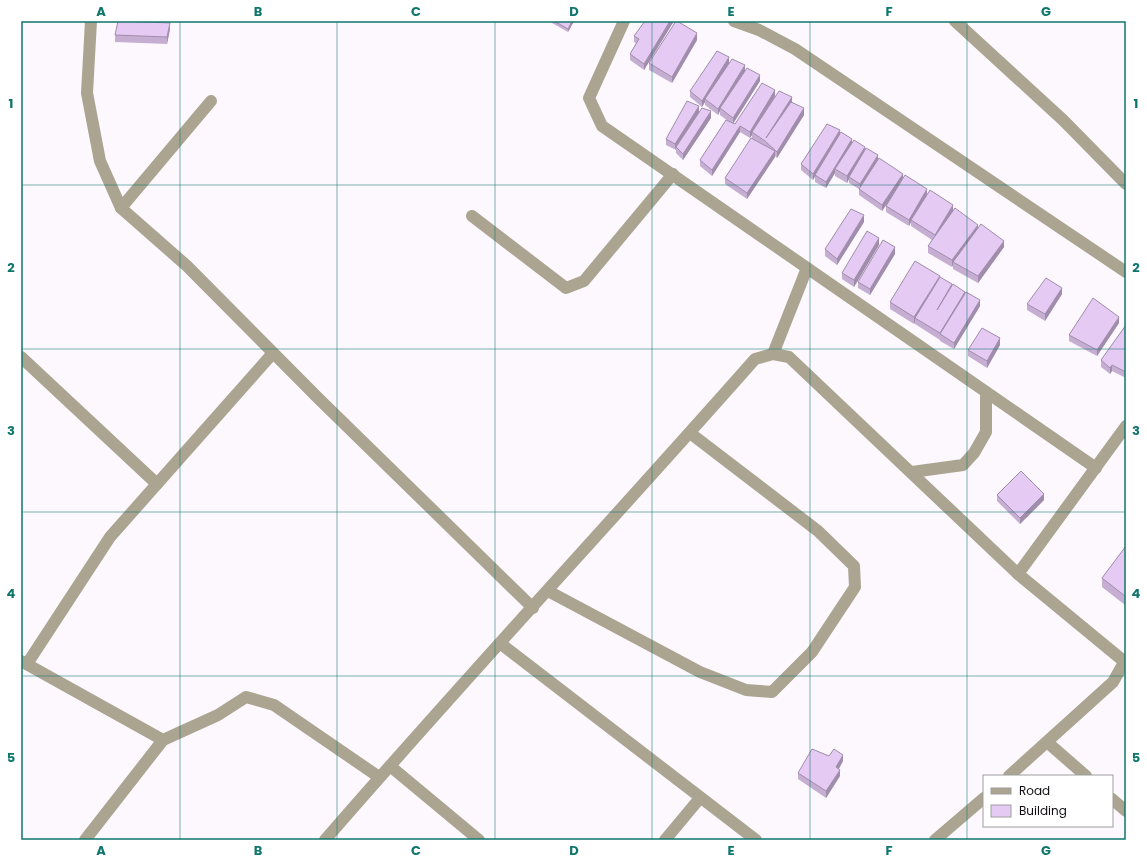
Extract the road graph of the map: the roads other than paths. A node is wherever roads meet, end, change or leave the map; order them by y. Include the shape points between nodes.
1 (91, 21) edge
2 (624, 21) edge
3 (734, 21) edge
4 (955, 21) edge
5 (211, 101) dead end
6 (673, 174) junction
7 (1126, 184) edge
8 (121, 208) junction
9 (472, 216) dead end
10 (807, 268) junction
11 (1126, 272) edge
12 (273, 353) junction
13 (773, 354) junction
14 (21, 357) edge
15 (986, 392) junction
16 (1126, 426) edge
17 (690, 433) junction
18 (1096, 468) junction
19 (912, 472) junction
20 (157, 484) junction
21 (1018, 574) junction
22 (548, 591) junction
23 (533, 608) junction
24 (501, 644) junction
25 (1126, 661) edge
26 (24, 662) edge
27 (163, 740) junction
28 (1047, 742) junction
29 (390, 766) junction
30 (1010, 775) edge
31 (1085, 775) edge
32 (379, 777) junction
33 (700, 798) junction
34 (983, 799) edge
35 (1113, 800) edge
36 (1126, 812) edge
37 (85, 840) edge
38 (326, 840) edge
39 (479, 840) edge
40 (665, 840) edge
41 (756, 840) edge
42 (935, 840) edge

1 - 8 street via 87,93 100,161
2 - 6 street via 589,98 602,126
3 - 11 street via 759,30 796,50
4 - 7 street via 1063,120
5 - 8 street
6 - 9 street via 584,281 566,288
6 - 10 street
8 - 12 street via 187,266
10 - 13 street
10 - 15 street
12 - 20 street
12 - 23 street
13 - 17 street via 755,359
13 - 19 street via 790,357
14 - 20 street
15 - 18 street
15 - 19 street via 986,432 963,465
16 - 18 street
17 - 22 street
17 - 22 street via 818,531 854,566 855,587 812,652 772,692 746,690 700,672
18 - 21 street
19 - 21 street
20 - 26 street via 110,537
21 - 25 street
22 - 23 street
23 - 24 street
24 - 29 street
24 - 33 street
25 - 28 street via 1113,682
26 - 27 street
27 - 32 street via 218,715 246,697 274,705
27 - 37 street
28 - 30 street
28 - 31 street
29 - 32 street
29 - 39 street
32 - 38 street
33 - 40 street
33 - 41 street
34 - 42 street
35 - 36 street

